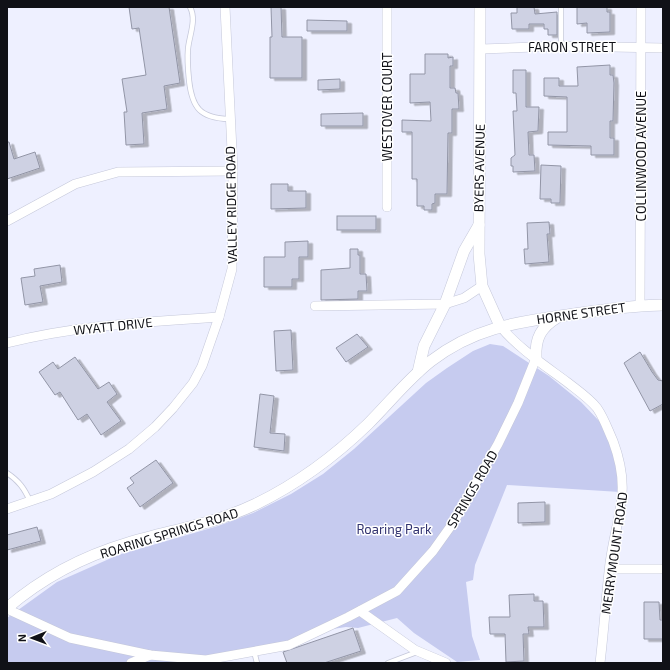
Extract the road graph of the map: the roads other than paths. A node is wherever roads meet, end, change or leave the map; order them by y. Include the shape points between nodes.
1 (190, 7) edge
2 (226, 7) edge
3 (387, 7) edge
4 (480, 7) edge
5 (561, 7) edge
6 (641, 7) edge
7 (561, 46) junction
8 (641, 48) junction
9 (663, 48) edge
10 (481, 49) junction
11 (229, 119) junction
12 (233, 171) junction
13 (387, 207) dead end
14 (7, 221) edge
15 (479, 224) junction
16 (482, 286) junction
17 (444, 304) junction
18 (640, 305) junction
19 (663, 305) edge
20 (315, 306) dead end
21 (561, 316) junction
22 (219, 317) junction
23 (500, 326) junction
24 (7, 343) edge
25 (536, 358) junction
26 (418, 372) junction
27 (7, 474) edge
28 (30, 501) junction
29 (7, 510) edge
30 (610, 569) junction
31 (663, 569) edge
32 (7, 609) edge
33 (360, 611) junction
34 (254, 651) junction
35 (419, 651) junction
36 (150, 655) junction
37 (131, 663) edge
38 (258, 663) edge
39 (388, 663) edge
40 (446, 663) edge
41 (600, 663) edge

1 - 11 lane via 192,26 188,49 191,98 198,110 215,118
2 - 11 street, VALLEY RIDGE ROAD
3 - 13 street, WESTOVER COURT
4 - 10 street, BYERS AVENUE
5 - 7 lane
6 - 8 street, COLLINWOOD AVENUE
7 - 8 street, FARON STREET
7 - 10 street, FARON STREET
8 - 9 street, FARON STREET
8 - 18 street, COLLINWOOD AVENUE
10 - 15 street, BYERS AVENUE
11 - 12 street, VALLEY RIDGE ROAD
12 - 14 street via 118,172 75,184
12 - 22 street, VALLEY RIDGE ROAD via 232,269
15 - 16 street, BYERS AVENUE
15 - 17 street via 464,251
16 - 17 street via 464,298
16 - 23 street, BYERS AVENUE
17 - 20 street
17 - 26 street via 424,346
18 - 19 street, HORNE STREET
18 - 21 street, HORNE STREET
21 - 23 street, HORNE STREET
21 - 25 street via 541,330 537,338
22 - 24 street, WYATT DRIVE via 113,325 39,335
22 - 28 street, VALLEY RIDGE ROAD via 210,346 193,383 155,427 129,449 93,472 51,494
23 - 25 street, MERRYMOUNT ROAD via 512,340
23 - 26 street, ROARING SPRINGS ROAD via 470,336 449,348
25 - 30 street, MERRYMOUNT ROAD via 596,407 606,423 616,451 624,488
25 - 33 street, SPRINGS ROAD via 498,444 453,523 433,551 397,591
26 - 32 street, ROARING SPRINGS ROAD via 367,425 313,470 280,490 228,517 127,543 94,555 46,579
27 - 28 lane via 25,489
28 - 29 street, VALLEY RIDGE ROAD
30 - 31 street
30 - 41 street, MERRYMOUNT ROAD
32 - 36 street, SPRINGS ROAD via 70,638
33 - 34 street, SPRINGS ROAD via 289,645
33 - 35 street
34 - 36 street, SPRINGS ROAD via 206,660
34 - 38 lane
35 - 39 lane
35 - 40 street
36 - 37 street, SPRINGS ROAD

